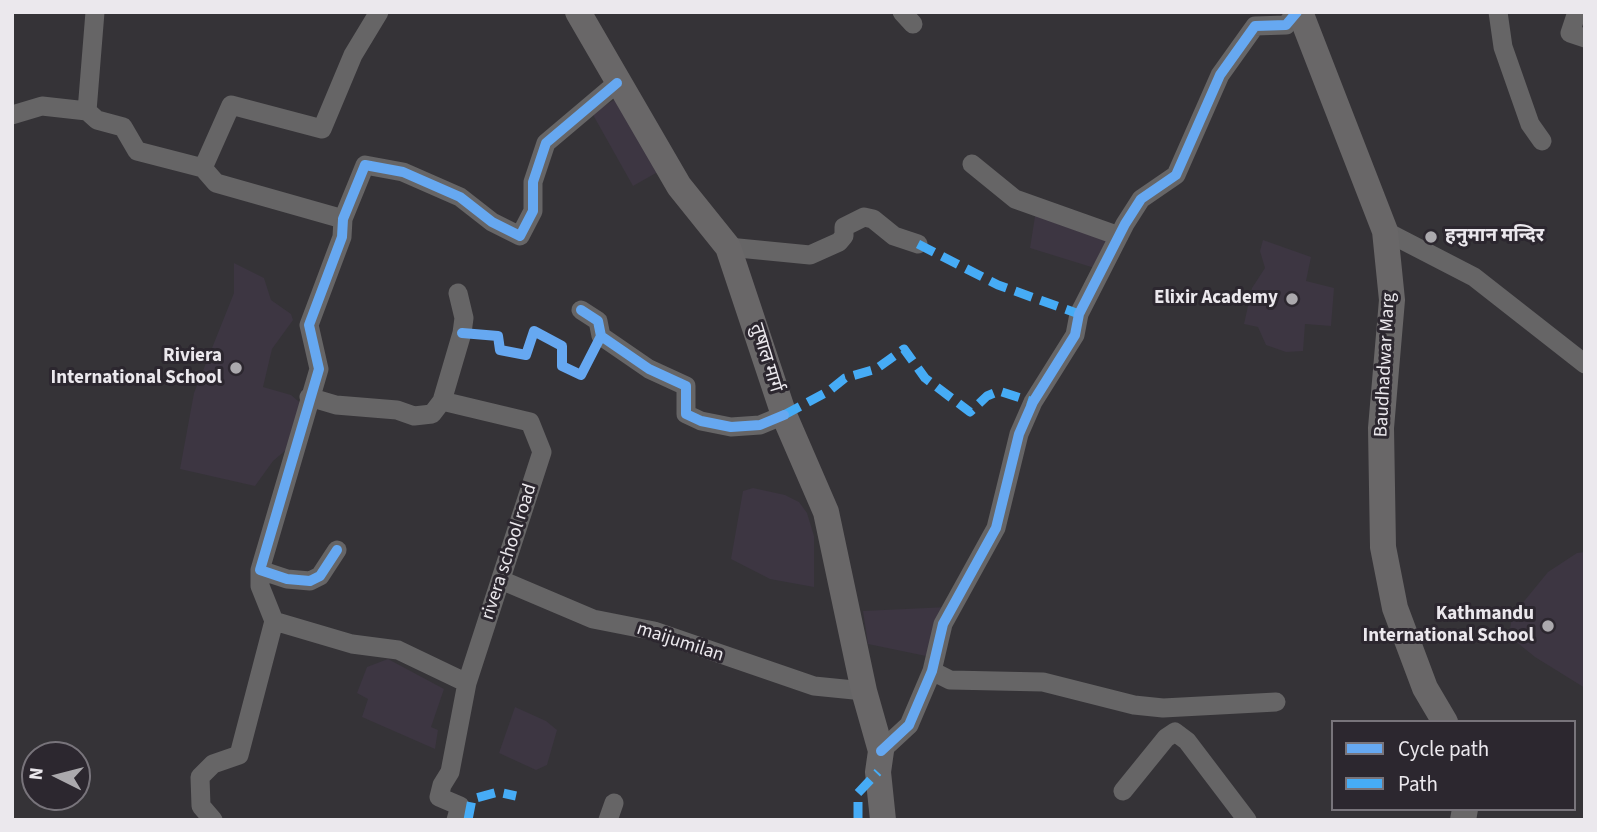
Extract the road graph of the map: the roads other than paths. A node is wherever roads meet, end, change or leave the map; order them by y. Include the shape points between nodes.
1 (95, 12) edge
2 (379, 12) edge
3 (578, 12) edge
4 (1299, 12) edge
5 (1498, 12) edge
6 (1577, 12) edge
7 (1585, 38) edge
8 (617, 83) junction
9 (87, 111) junction
10 (12, 115) edge
11 (1542, 141) dead end
12 (972, 163) dead end
13 (203, 168) junction
14 (343, 219) junction
15 (1385, 231) junction
16 (1119, 236) junction
17 (918, 244) dead end
18 (728, 247) junction
19 (458, 293) dead end
20 (580, 310) dead end
21 (1585, 364) edge
22 (309, 397) junction
23 (442, 401) junction
24 (783, 415) junction
25 (337, 550) dead end
26 (260, 570) junction
27 (501, 580) junction
28 (274, 621) junction
29 (932, 671) junction
30 (467, 683) junction
31 (863, 691) junction
32 (1276, 702) dead end
33 (1444, 720) edge
34 (881, 751) junction
35 (1123, 791) dead end
36 (213, 820) edge
37 (456, 820) edge
38 (883, 820) edge
39 (1248, 820) edge

1 - 9 street
2 - 13 street via 353,55 322,129 231,105
3 - 8 street, तुषाल मार्ग
4 - 15 street, Baudhadwar Marg
4 - 16 street via 1286,25 1255,26 1220,75 1175,175 1141,199
5 - 11 street via 1503,47 1530,124
6 - 7 street via 1570,33
8 - 14 street via 546,143 533,182 533,211 520,236 492,222 460,197 379,165 365,165
8 - 18 street, तुषाल मार्ग via 679,186
9 - 10 street via 42,106
9 - 13 street via 97,120 123,127 136,151
12 - 16 street via 1015,199
13 - 14 street via 216,183
14 - 22 street via 342,237 309,325 319,369
15 - 21 street via 1485,285
15 - 33 street, Baudhadwar Marg via 1392,300 1381,428 1383,547 1395,608 1425,688
16 - 29 street via 1079,314 1075,335 1033,402 1019,434 996,528 943,624
17 - 18 street via 894,236 864,217 844,227 839,242 810,255
18 - 24 street, तुषाल मार्ग
19 - 23 street via 462,332
20 - 24 street via 598,321 601,337 685,386 686,414 731,427 760,425
22 - 23 street via 414,415 432,414
22 - 26 street
23 - 27 street, rivera school road via 530,422 538,435 542,452
24 - 31 street, तुषाल मार्ग via 826,512
25 - 26 street via 320,576 310,581
26 - 28 street via 260,586
27 - 30 street, rivera school road
27 - 31 street, maijumilan via 593,619 654,631 814,686
28 - 30 street via 352,644 398,650
28 - 36 street via 239,755 213,764 200,777 201,806
29 - 32 street via 950,680 1043,682 1143,706
29 - 34 street via 909,725
30 - 37 street, rivera school road via 450,772 439,797 460,806
31 - 34 street, तुषाल मार्ग
34 - 38 street, तुषाल मार्ग via 878,772
35 - 39 street via 1175,732

